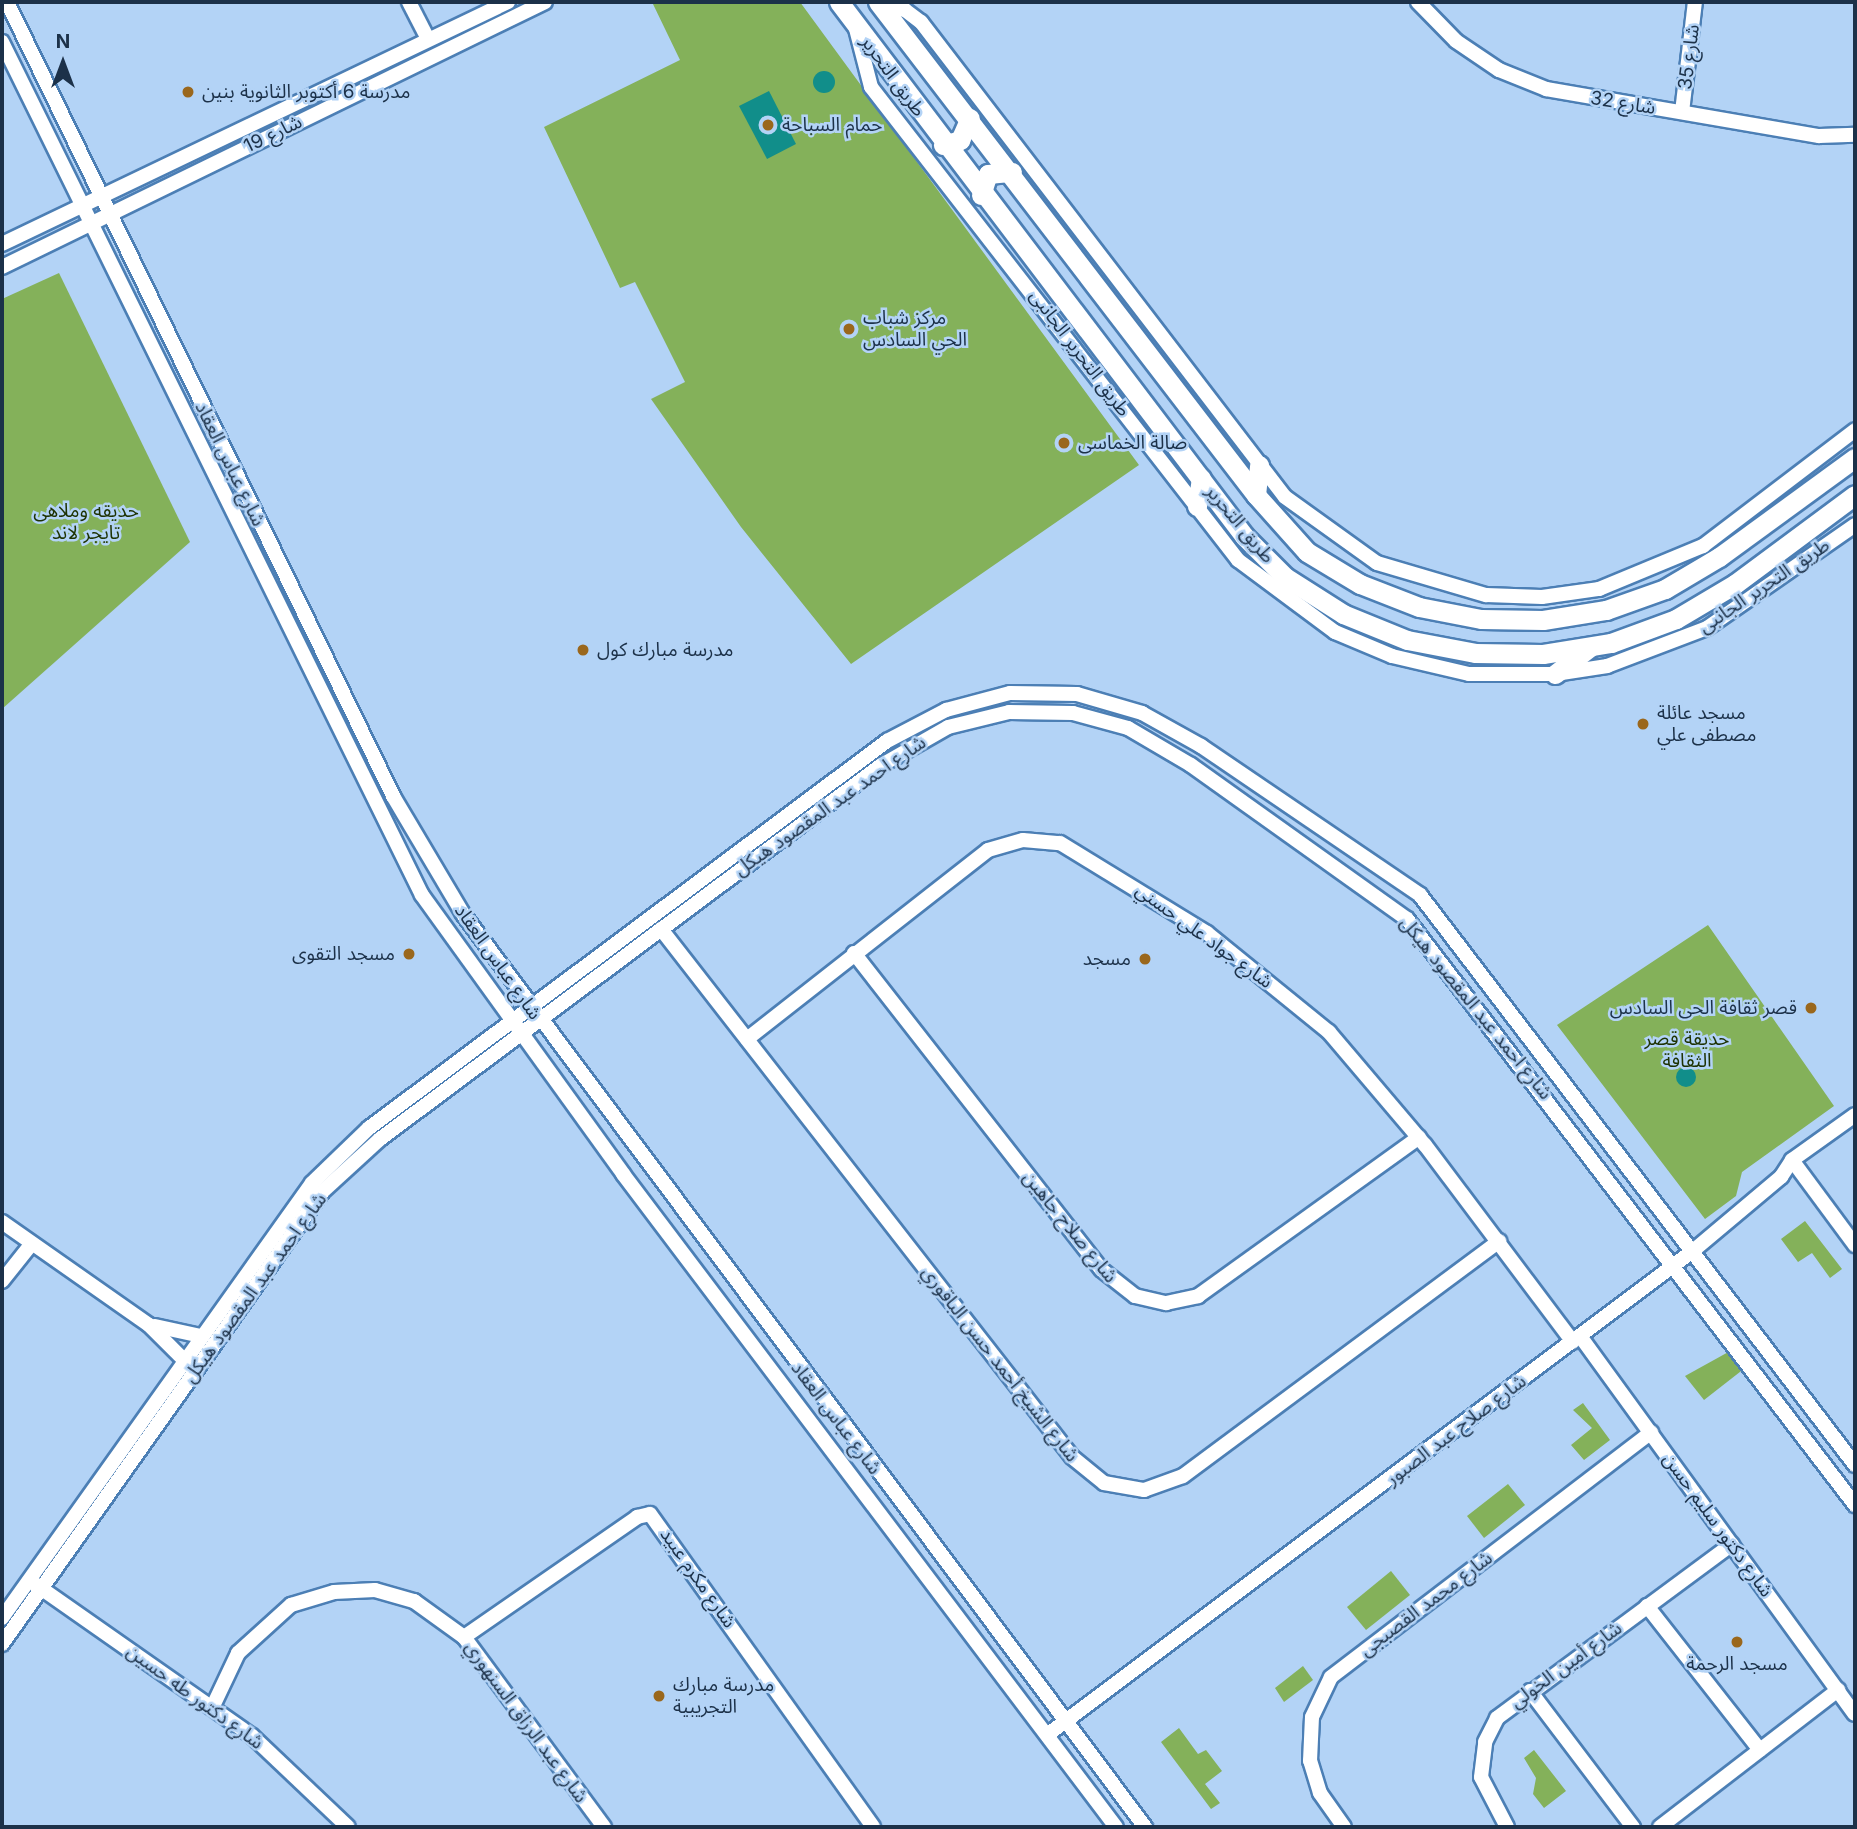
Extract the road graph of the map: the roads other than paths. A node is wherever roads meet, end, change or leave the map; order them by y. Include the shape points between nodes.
1 (7, 2) edge
2 (408, 2) edge
3 (508, 2) edge
4 (545, 2) edge
5 (839, 2) edge
6 (1418, 2) edge
7 (1696, 2) edge
8 (880, 5) edge
9 (855, 23) junction
10 (428, 39) junction
11 (2, 41) edge
12 (1682, 112) junction
13 (970, 118) junction
14 (1855, 135) edge
15 (943, 145) junction
16 (1012, 172) junction
17 (981, 195) junction
18 (102, 196) junction
19 (80, 207) junction
20 (110, 215) junction
21 (88, 224) junction
22 (2, 244) edge
23 (2, 267) edge
24 (1855, 430) edge
25 (1855, 458) edge
26 (1259, 465) junction
27 (1201, 478) junction
28 (1256, 495) junction
29 (1855, 495) edge
30 (1197, 506) junction
31 (1855, 510) edge
32 (1830, 514) junction
33 (1855, 526) edge
34 (1591, 646) junction
35 (1555, 674) junction
36 (1109, 701) junction
37 (1104, 720) junction
38 (661, 929) junction
39 (1455, 936) junction
40 (1436, 952) junction
41 (854, 953) junction
42 (528, 1006) junction
43 (508, 1020) junction
44 (539, 1020) junction
45 (519, 1034) junction
46 (747, 1039) junction
47 (1855, 1115) edge
48 (1419, 1137) junction
49 (1793, 1160) junction
50 (2, 1222) edge
51 (1499, 1241) junction
52 (1855, 1245) edge
53 (29, 1247) junction
54 (1694, 1250) junction
55 (1674, 1265) junction
56 (2, 1281) edge
57 (149, 1325) junction
58 (201, 1336) junction
59 (1576, 1339) junction
60 (184, 1360) junction
61 (1651, 1432) junction
62 (1855, 1465) edge
63 (1855, 1506) edge
64 (1732, 1544) junction
65 (30, 1580) junction
66 (43, 1589) junction
67 (1647, 1606) junction
68 (2, 1618) edge
69 (464, 1637) junction
70 (2, 1644) edge
71 (1838, 1690) junction
72 (1530, 1691) junction
73 (213, 1706) junction
74 (1855, 1714) edge
75 (1065, 1721) junction
76 (1047, 1735) junction
77 (1760, 1750) junction
78 (348, 1827) edge
79 (604, 1827) edge
80 (873, 1827) edge
81 (1116, 1827) edge
82 (1145, 1827) edge
83 (1343, 1827) edge
84 (1507, 1827) edge
85 (1633, 1827) edge
86 (1660, 1827) edge

1 - 18 street, شارع عباس العقاد
2 - 10 street
3 - 10 street, شارع 19
4 - 20 street, شارع 19
5 - 9 street, طريق التحرير
6 - 12 street, شارع 32 via 1456,41 1499,70 1546,89
7 - 12 street, شارع 35
8 - 13 street, طريق التحرير
8 - 26 street via 905,10 921,22
9 - 15 street, طريق التحرير
9 - 30 street, طريق التحرير الجانبى via 871,87
10 - 18 street, شارع 19
11 - 19 street, شارع عباس العقاد
12 - 14 street, شارع 32 via 1819,136
13 - 15 street via 960,140
13 - 16 street, طريق التحرير
15 - 17 street, طريق التحرير
16 - 17 street via 988,174
16 - 28 street, طريق التحرير
17 - 27 street, طريق التحرير
18 - 19 street, شارع 19
18 - 20 street, شارع عباس العقاد
19 - 21 street, شارع عباس العقاد
19 - 22 street, شارع 19
20 - 21 street, شارع 19
20 - 42 street, شارع عباس العقاد via 393,796
21 - 23 street, شارع 19
21 - 43 street, شارع عباس العقاد via 362,785 422,895
24 - 26 street via 1703,546 1653,572 1542,597 1452,589 1377,564 1328,534
25 - 28 street, طريق التحرير via 1719,558 1665,589 1606,610 1544,620 1480,619 1419,607 1360,584 1307,552
26 - 28 street
27 - 30 street
27 - 34 street, طريق التحرير via 1285,577 1343,614 1407,639 1475,653 1544,654
29 - 32 street, طريق التحرير
30 - 35 street, طريق التحرير الجانبى via 1258,580 1344,636 1452,671
31 - 32 street
32 - 34 street, طريق التحرير via 1676,619
33 - 35 street, طريق التحرير الجانبى via 1707,628 1657,650
34 - 35 street
36 - 37 street
36 - 39 street, شارع احمد عبد المقصود هيكل via 1182,734 1390,870
36 - 42 street, شارع احمد عبد المقصود هيكل via 1010,694 915,723
37 - 38 street, شارع احمد عبد المقصود هيكل via 1009,712 922,738
37 - 40 street, شارع احمد عبد المقصود هيكل via 1191,765 1391,904
38 - 44 street, شارع احمد عبد المقصود هيكل
38 - 46 street, شارع الشيخ أحمد حسن الباقوري
39 - 40 street
39 - 54 street, شارع احمد عبد المقصود هيكل
40 - 55 street, شارع احمد عبد المقصود هيكل
41 - 46 street, شارع جواد علي حسني
41 - 48 street, شارع جواد علي حسني via 988,850 1023,839 1060,843 1207,933 1312,1016
41 - 48 street, شارع صلاح جاهين via 1102,1270 1135,1296 1167,1303 1198,1296
42 - 43 street, شارع احمد عبد المقصود هيكل
42 - 44 street, شارع عباس العقاد
43 - 45 street, شارع عباس العقاد
43 - 58 street, شارع احمد عبد المقصود هيكل via 369,1128 312,1183
44 - 45 street, شارع احمد عبد المقصود هيكل
44 - 75 street, شارع عباس العقاد
45 - 66 street, شارع احمد عبد المقصود هيكل via 380,1139 323,1191
45 - 76 street, شارع عباس العقاد
46 - 51 street, شارع الشيخ أحمد حسن الباقوري via 1072,1457 1095,1478 1124,1489 1144,1490 1183,1476
47 - 49 street, شارع صلاح عبد الصبور
48 - 51 street, شارع جواد علي حسني
49 - 52 street
49 - 54 street, شارع صلاح عبد الصبور via 1781,1177
50 - 53 street
51 - 59 street, شارع جواد علي حسني
53 - 56 street
53 - 57 street
54 - 55 street, شارع صلاح عبد الصبور
54 - 62 street, شارع احمد عبد المقصود هيكل
55 - 59 street, شارع صلاح عبد الصبور
55 - 63 street, شارع احمد عبد المقصود هيكل
57 - 58 street
57 - 60 street
58 - 60 street, شارع احمد عبد المقصود هيكل
59 - 61 street, شارع دكتور سليم حسن
59 - 75 street, شارع صلاح عبد الصبور
60 - 65 street, شارع احمد عبد المقصود هيكل
61 - 64 street, شارع دكتور سليم حسن
61 - 83 street, شارع محمد القصبجى via 1331,1677 1312,1717 1310,1761 1320,1793
64 - 67 street, شارع أمين الخولي
64 - 71 street, شارع دكتور سليم حسن
65 - 66 street, شارع دكتور طه حسين
65 - 68 street, شارع احمد عبد المقصود هيكل
66 - 70 street, شارع احمد عبد المقصود هيكل
66 - 73 street, شارع دكتور طه حسين
67 - 72 street, شارع أمين الخولي
67 - 77 street
69 - 73 street, شارع عبد الرزاق السنهوري via 414,1601 375,1590 334,1592 291,1605 261,1625 238,1653
69 - 79 street, شارع عبد الرزاق السنهوري
69 - 80 street, شارع مكرم عبيد via 637,1517 650,1514
71 - 74 street, شارع دكتور سليم حسن
71 - 77 street
72 - 84 street, شارع أمين الخولي via 1497,1718 1481,1760 1486,1795
72 - 85 street
73 - 78 street, شارع دكتور طه حسين
75 - 76 street, شارع صلاح عبد الصبور
75 - 82 street, شارع عباس العقاد
76 - 81 street, شارع عباس العقاد
77 - 86 street

